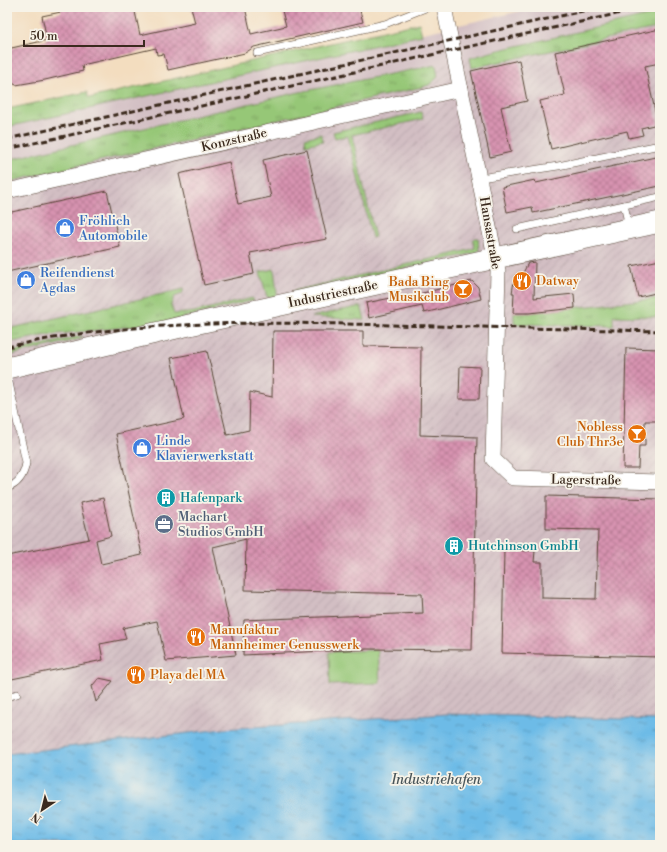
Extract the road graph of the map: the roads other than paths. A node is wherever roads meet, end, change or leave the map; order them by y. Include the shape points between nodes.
1 (428, 7) edge
2 (444, 7) edge
3 (257, 52) dead end
4 (461, 89) junction
5 (660, 145) edge
6 (480, 178) junction
7 (7, 192) edge
8 (660, 197) edge
9 (624, 205) junction
10 (660, 222) edge
11 (517, 229) dead end
12 (630, 229) junction
13 (496, 258) junction
14 (7, 368) edge
15 (7, 373) edge
16 (513, 478) joint
17 (660, 482) edge
18 (7, 488) edge
19 (17, 694) dead end
20 (7, 697) edge

1 - 3 lane via 385,24
2 - 4 street, Hansastraße
4 - 6 street, Hansastraße
4 - 7 street, Konzstraße
5 - 6 lane via 558,166
6 - 13 street, Hansastraße
8 - 9 lane
9 - 11 lane
9 - 12 lane
10 - 12 street, Industriestraße
12 - 13 street, Industriestraße
13 - 14 street, Industriestraße
13 - 16 street, Hansastraße via 498,271 493,459
15 - 18 lane via 26,463 22,477
16 - 17 street, Lagerstraße
19 - 20 lane

